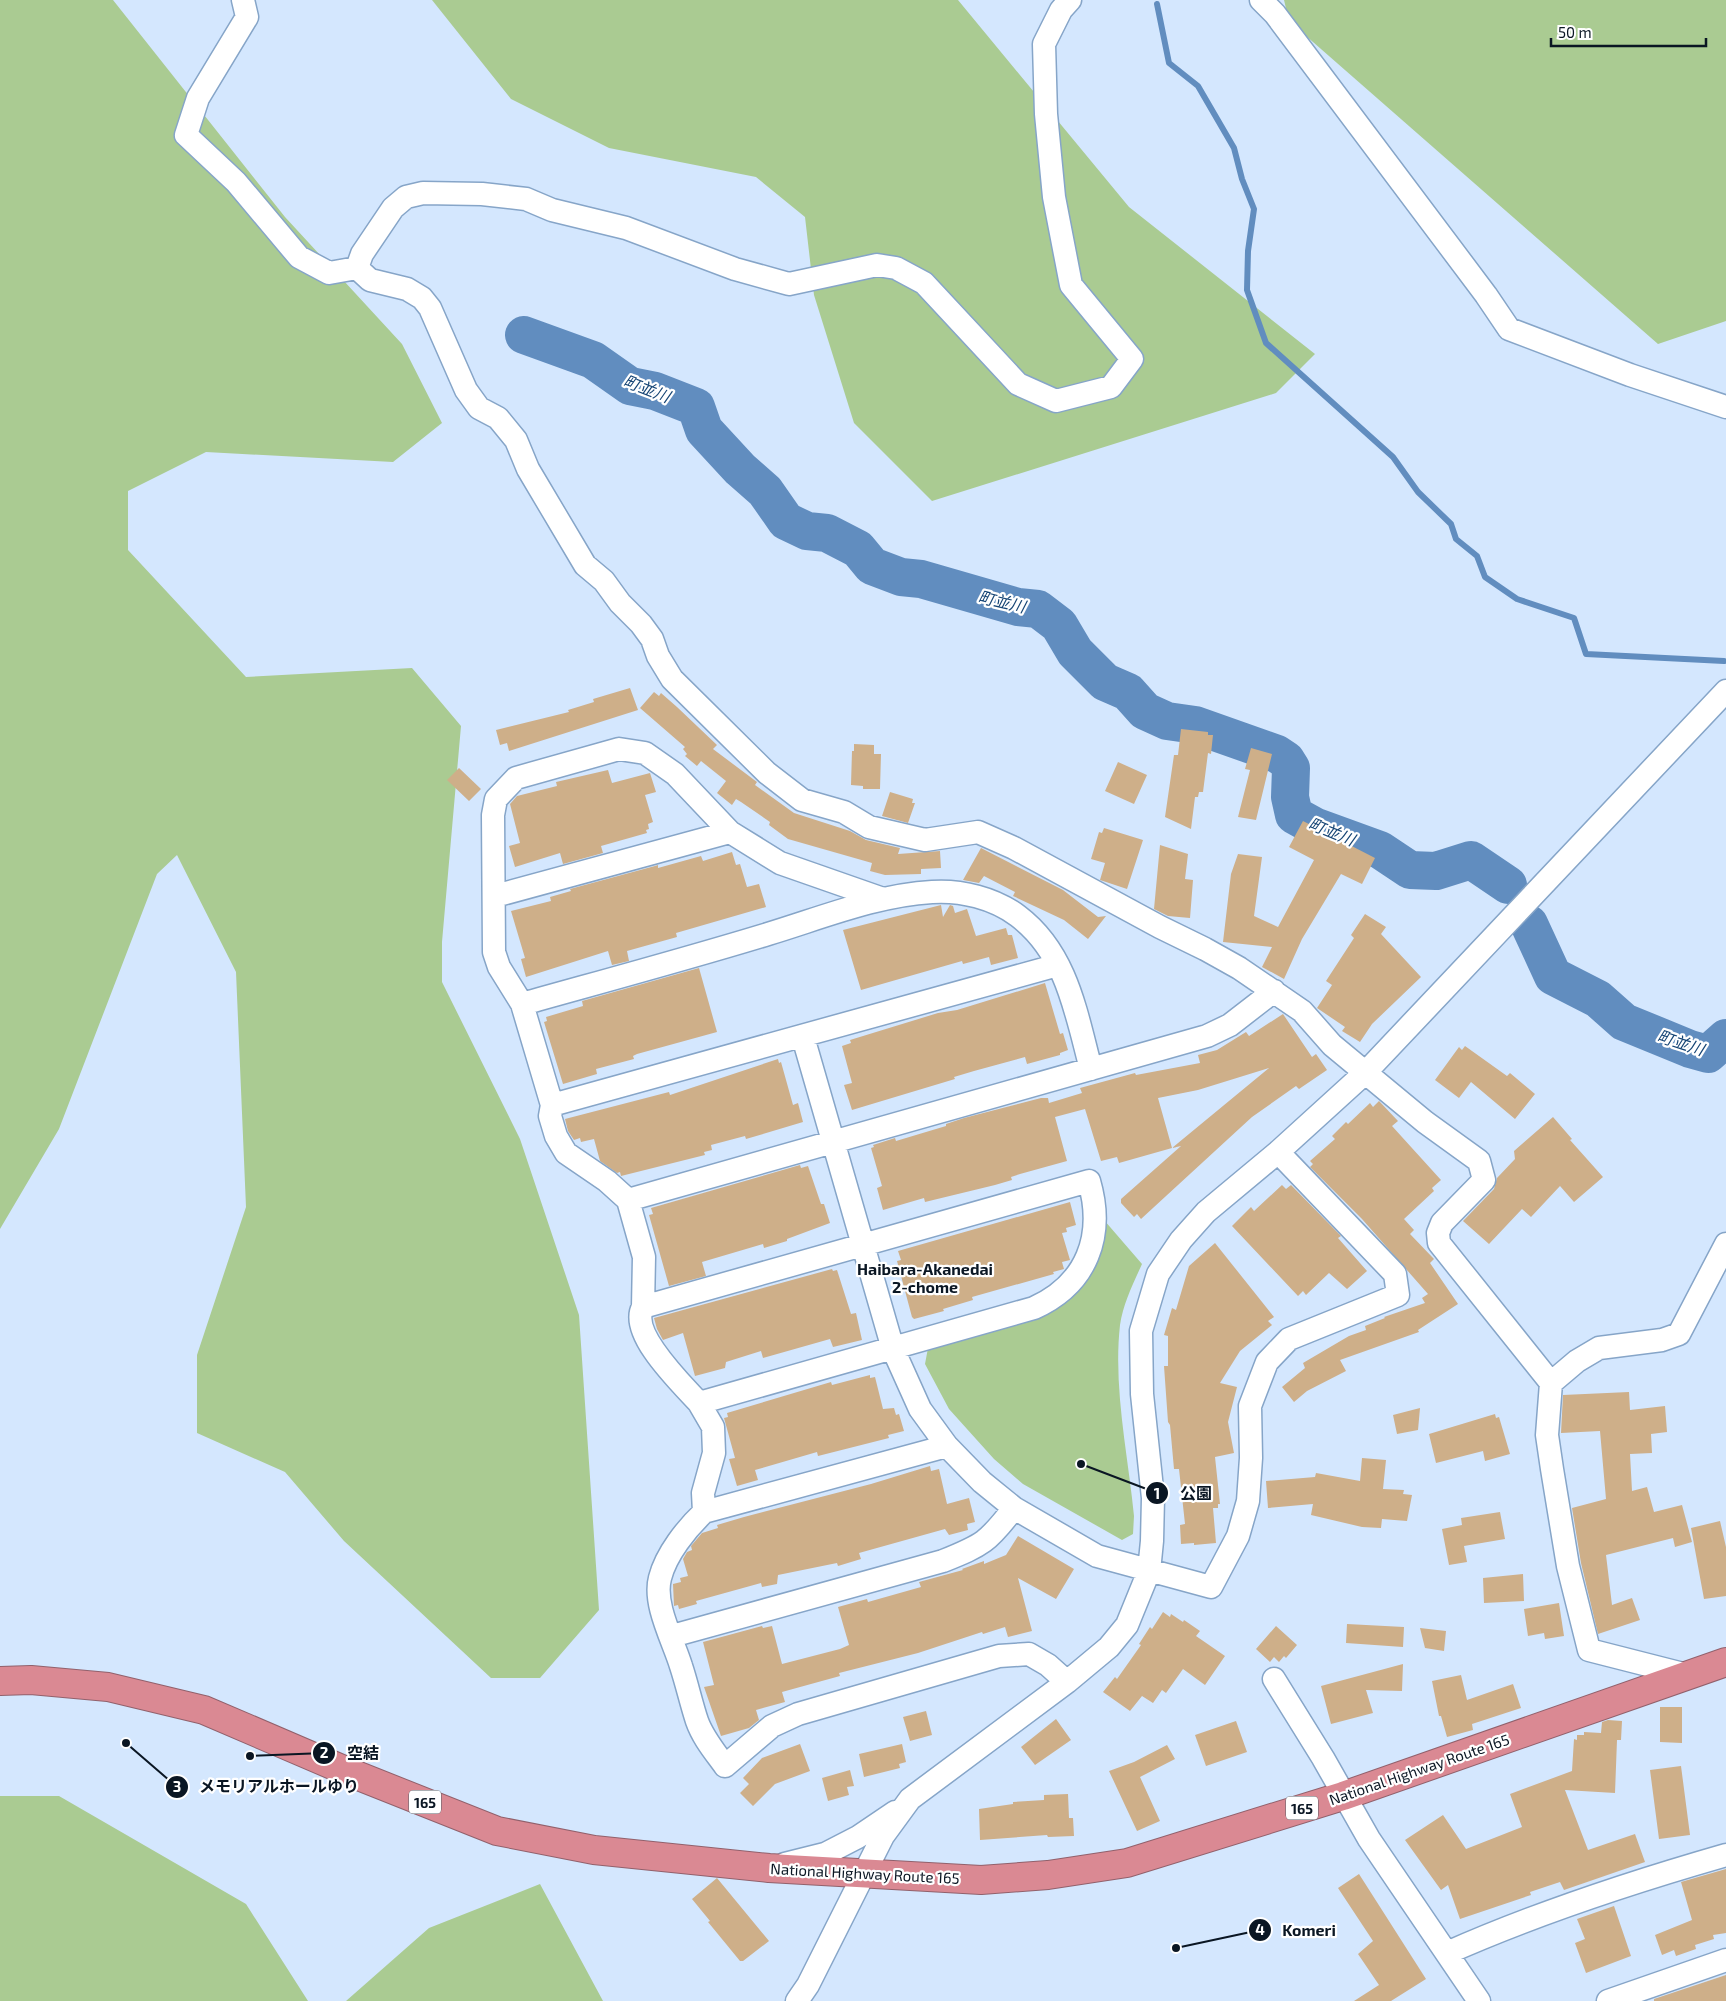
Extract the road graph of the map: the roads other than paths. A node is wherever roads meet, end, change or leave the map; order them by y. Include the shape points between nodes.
1 (243, 0) edge
2 (1070, 0) edge
3 (1262, 0) edge
4 (357, 268) junction
5 (1726, 407) edge
6 (1726, 691) edge
7 (730, 832) junction
8 (495, 896) junction
9 (883, 899) junction
10 (1058, 965) junction
11 (1274, 991) junction
12 (522, 1004) junction
13 (803, 1037) junction
14 (1091, 1069) junction
15 (1366, 1072) junction
16 (552, 1105) junction
17 (832, 1141) junction
18 (1278, 1152) junction
19 (628, 1200) junction
20 (1726, 1244) edge
21 (862, 1246) junction
22 (1719, 1269) edge
23 (643, 1307) junction
24 (893, 1349) junction
25 (1551, 1383) junction
26 (698, 1403) junction
27 (947, 1446) junction
28 (1014, 1508) junction
29 (704, 1512) junction
30 (1149, 1571) junction
31 (672, 1636) junction
32 (1726, 1662) edge
33 (1726, 1672) edge
34 (1687, 1675) junction
35 (1274, 1679) dead end
36 (0, 1681) edge
37 (1067, 1682) junction
38 (1343, 1796) junction
39 (907, 1803) junction
40 (1726, 1855) edge
41 (769, 1868) junction
42 (863, 1874) junction
43 (1447, 1952) junction
44 (1726, 1960) edge
45 (798, 2001) edge
46 (1479, 2001) edge
47 (1608, 2001) edge

1 - 4 street via 247,17 198,98 186,135 236,182 299,257 329,274
2 - 4 street via 1061,10 1044,44 1046,114 1054,197 1070,285 1132,359 1111,387 1056,401 1018,384 924,283 896,268 877,265 789,284 735,269 626,228 552,210 526,199 423,193 406,197 393,208 362,254
3 - 5 street via 1509,329
4 - 11 street via 370,280 407,289 422,298 430,308 466,390 479,408 498,418 516,440 528,469 585,565 604,581 620,604 641,624 672,679 767,773 802,800 844,812 869,826 924,840 978,832 1205,948
6 - 15 street
7 - 8 street
7 - 8 street via 675,774 645,753 619,749 534,772 516,778 496,799 493,839
7 - 9 street via 780,863
8 - 12 street via 494,952
9 - 10 street via 932,892 958,892 986,899 1017,916 1042,939
9 - 12 street
10 - 13 street
10 - 14 street via 1068,982
11 - 14 street via 1230,1025 1207,1036
11 - 15 street via 1302,1011 1332,1045
12 - 16 street
13 - 16 street
13 - 17 street
14 - 17 street
15 - 18 street
15 - 25 street via 1425,1122 1479,1161 1484,1180 1442,1223 1439,1242
16 - 19 street via 550,1116 566,1153
17 - 19 street
17 - 21 street
18 - 30 street via 1206,1212 1181,1240 1158,1274 1150,1297 1141,1331 1142,1394 1152,1498
18 - 30 street via 1395,1274 1398,1295 1289,1339 1266,1362 1250,1406 1248,1500 1238,1536 1211,1587
19 - 23 street via 644,1257
20 - 22 street
21 - 23 street
21 - 24 street
21 - 24 street via 1089,1181 1095,1224 1088,1255 1080,1272 1064,1290 1034,1308
22 - 25 street via 1679,1334 1662,1340 1599,1348
23 - 26 street via 640,1324 650,1346
24 - 26 street
24 - 27 street via 920,1409
25 - 34 street via 1547,1435 1568,1566 1590,1650
26 - 29 street via 713,1426 714,1453 703,1493
27 - 28 street via 975,1476
27 - 29 street
28 - 30 street via 1097,1556
28 - 31 street via 979,1547 943,1561
29 - 31 street via 684,1532 660,1577 658,1592 662,1612
30 - 37 street via 1127,1625 1109,1647
31 - 37 street via 697,1722 708,1744 726,1766 772,1726 798,1714 998,1656 1029,1654
32 - 34 highway, National Highway Route 165 / 165
33 - 34 street
34 - 38 highway, National Highway Route 165 / 165
35 - 38 street
36 - 41 highway, National Highway Route 165 / 165 via 31,1680 108,1687 204,1710 351,1773 498,1830 594,1850
37 - 39 street
38 - 42 highway, National Highway Route 165 / 165 via 1127,1863 1048,1875 981,1880
38 - 43 street
39 - 41 street via 858,1837 825,1854
39 - 42 street via 883,1836
40 - 43 street via 1621,1887
41 - 42 highway, National Highway Route 165 / 165
42 - 45 street
43 - 46 street
44 - 47 street

